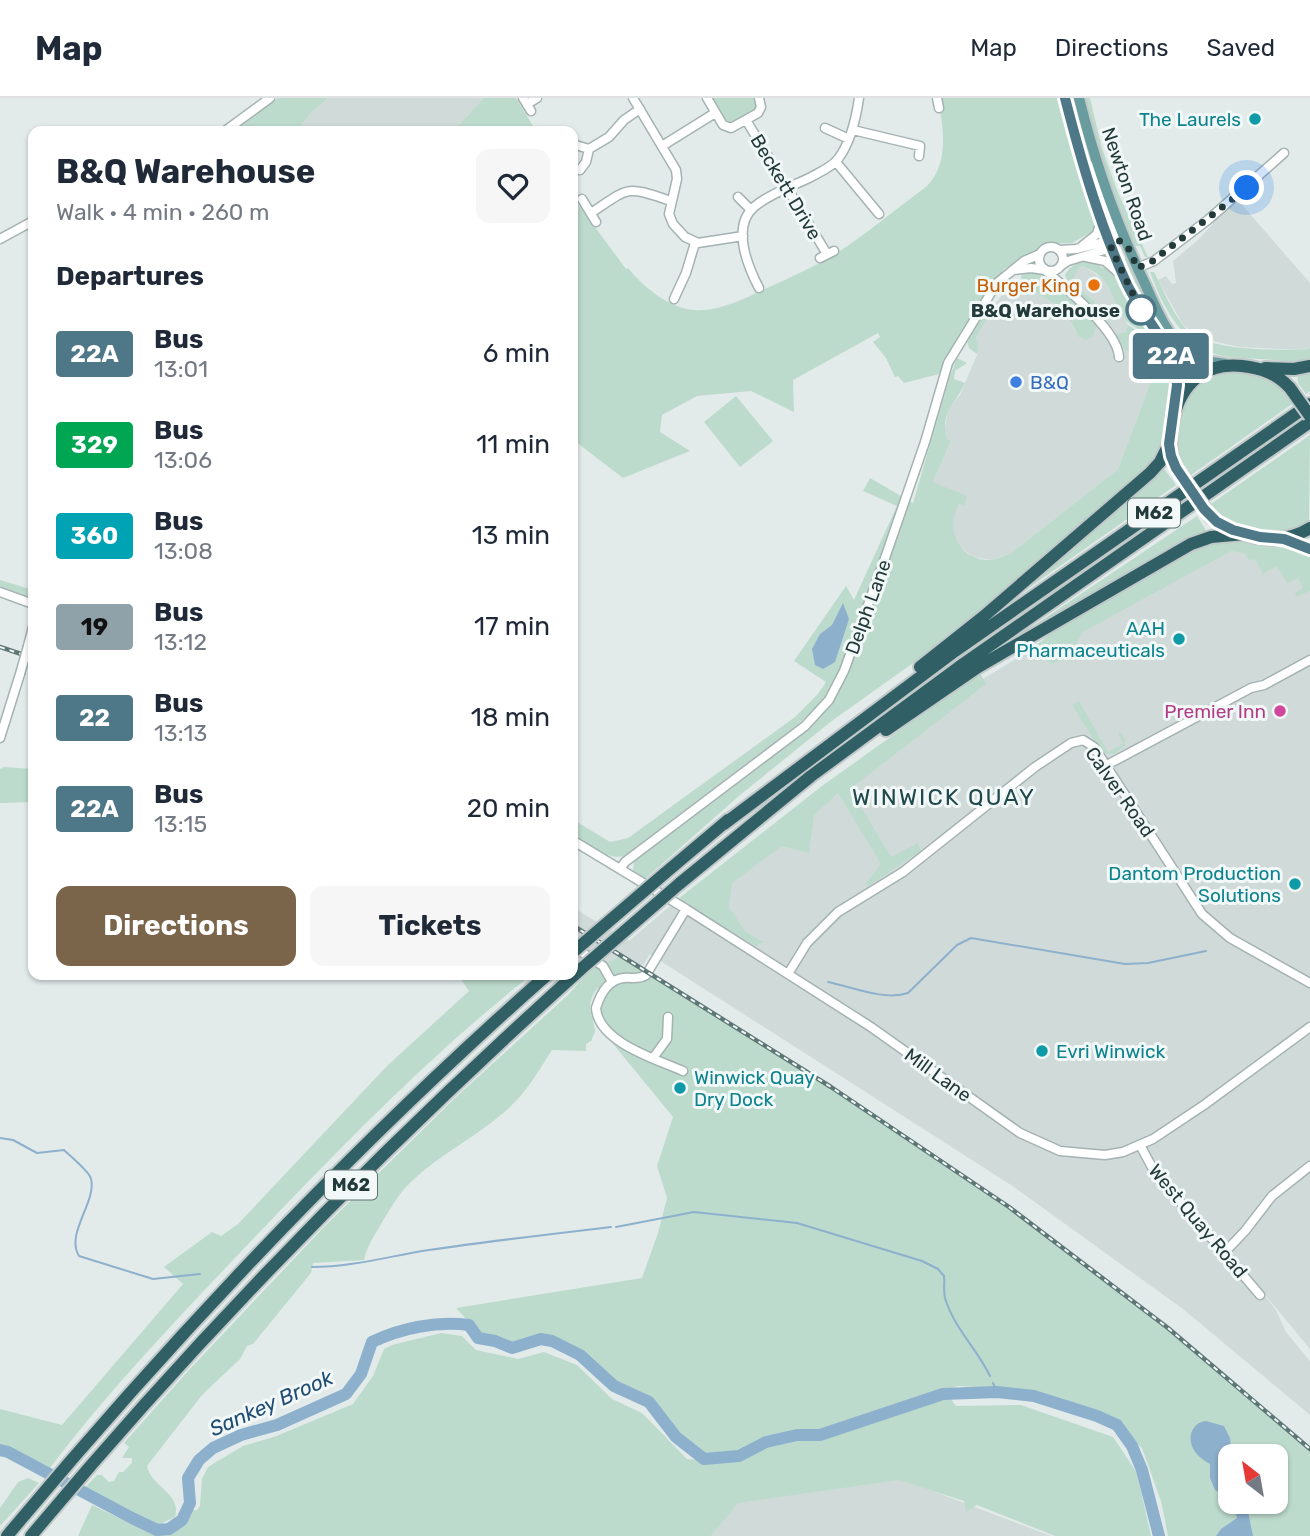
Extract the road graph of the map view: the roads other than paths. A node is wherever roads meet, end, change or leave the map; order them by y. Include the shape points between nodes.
1 (270, 98) edge
2 (537, 98) edge
3 (633, 98) edge
4 (707, 98) edge
5 (759, 98) edge
6 (859, 98) edge
7 (937, 98) edge
8 (1065, 98) edge
9 (1079, 98) edge
10 (527, 104) edge
11 (939, 108) dead end
12 (640, 109) junction
13 (715, 113) junction
14 (746, 120) junction
15 (232, 126) edge
16 (824, 128) dead end
17 (853, 130) junction
18 (849, 139) junction
19 (578, 146) edge
20 (662, 146) junction
21 (589, 149) junction
22 (1284, 153) dead end
23 (1094, 154) junction
24 (919, 156) dead end
25 (836, 162) junction
26 (580, 170) dead end
27 (788, 189) junction
28 (737, 197) dead end
29 (582, 199) dead end
30 (671, 201) junction
31 (751, 210) junction
32 (591, 213) junction
33 (879, 214) dead end
34 (1101, 221) junction
35 (596, 222) dead end
36 (28, 224) edge
37 (743, 236) junction
38 (0, 239) edge
39 (695, 243) junction
40 (1112, 243) junction
41 (1127, 246) junction
42 (1076, 249) junction
43 (1059, 250) junction
44 (827, 254) dead end
45 (1040, 254) junction
46 (1083, 257) junction
47 (1062, 266) junction
48 (1137, 268) junction
49 (1012, 270) junction
50 (1045, 271) junction
51 (1126, 282) junction
52 (759, 288) dead end
53 (1066, 288) junction
54 (674, 299) dead end
55 (1119, 357) dead end
56 (1226, 365) junction
57 (1310, 366) edge
58 (1261, 368) junction
59 (1310, 404) edge
60 (1176, 407) junction
61 (1310, 416) edge
62 (1310, 422) edge
63 (1169, 444) junction
64 (1310, 528) edge
65 (1245, 534) junction
66 (1284, 539) junction
67 (1310, 549) edge
68 (0, 592) edge
69 (28, 602) edge
70 (28, 646) edge
71 (1310, 660) edge
72 (0, 738) edge
73 (1105, 766) junction
74 (724, 824) junction
75 (738, 836) junction
76 (578, 844) edge
77 (620, 869) junction
78 (686, 909) junction
79 (578, 948) edge
80 (578, 950) edge
81 (578, 971) edge
82 (788, 974) junction
83 (542, 980) edge
84 (568, 980) edge
85 (612, 982) junction
86 (1310, 983) edge
87 (668, 1017) dead end
88 (1310, 1027) edge
89 (653, 1058) junction
90 (682, 1071) dead end
91 (1140, 1145) junction
92 (1310, 1166) edge
93 (1224, 1253) junction
94 (1260, 1296) dead end
95 (7, 1536) edge
96 (30, 1536) edge

1 - 15 street
2 - 10 street
3 - 12 street
4 - 13 street
5 - 14 street via 760,110
6 - 17 street
7 - 11 street
8 - 34 main road, Newton Road
9 - 23 main road, Newton Road
12 - 20 street
12 - 21 street
13 - 14 street via 728,128
13 - 20 street
14 - 27 street, Beckett Drive
16 - 18 street
17 - 18 street
17 - 24 street via 923,146
18 - 25 street
19 - 21 street
20 - 30 street via 677,174
21 - 26 street
22 - 48 street via 1209,219 1154,261
23 - 40 street
23 - 41 main road, Newton Road
25 - 27 street
25 - 33 street
27 - 31 street
27 - 44 street, Beckett Drive
28 - 31 street
29 - 32 street
30 - 32 street via 629,190
30 - 39 street via 673,224
31 - 37 street
32 - 35 street
34 - 40 main road, Newton Road
34 - 42 street via 1097,234
36 - 38 street
37 - 39 street
37 - 52 street
39 - 54 street
40 - 41 street
40 - 42 street
40 - 46 street
40 - 51 main road, Newton Road
41 - 48 main road, Newton Road
42 - 43 street
43 - 45 street via 1048,247
43 - 47 street
45 - 49 street, Delph Lane
45 - 50 street
46 - 47 street
46 - 51 street via 1105,261
47 - 50 street
47 - 53 street
48 - 56 main road, Newton Road via 1167,329 1182,348 1202,360
49 - 50 street
49 - 77 street, Delph Lane via 997,283 948,363 888,550 829,700 804,726
50 - 53 street
51 - 60 main road, Newton Road via 1172,358
53 - 55 street via 1103,327
56 - 58 highway
56 - 60 highway via 1196,378
57 - 58 highway
58 - 61 highway, bridge via 1290,388
59 - 74 highway, M62 via 955,651
60 - 63 highway
62 - 75 highway, M62 via 948,675
63 - 65 highway, bridge via 1176,468 1211,517
63 - 74 highway via 1150,473 983,617
64 - 66 highway
65 - 66 highway
65 - 75 highway via 1191,544 978,667
66 - 67 highway
68 - 69 street
70 - 72 street, bridge
71 - 73 street
73 - 82 street, Calver Road via 1094,747 1083,740 1042,762 903,872 838,912 807,943
73 - 86 street, Calver Road via 1202,914 1230,938
74 - 79 highway, M62, bridge
75 - 81 highway, M62, bridge
76 - 77 street, Mill Lane
77 - 78 street, Mill Lane
78 - 82 street, Mill Lane
78 - 85 street via 646,975
80 - 85 street via 603,966
82 - 91 street, Mill Lane via 1032,1140 1060,1152 1087,1155
83 - 95 highway, M62 via 414,1097 270,1241 152,1367
84 - 96 highway, M62, bridge via 440,1098 237,1301
85 - 89 street via 598,1001 599,1022 626,1045
87 - 89 street via 667,1039
88 - 91 street, Mill Lane via 1170,1129
89 - 90 street
91 - 93 street, West Quay Road via 1154,1171
92 - 93 street via 1272,1196
93 - 94 street, West Quay Road

